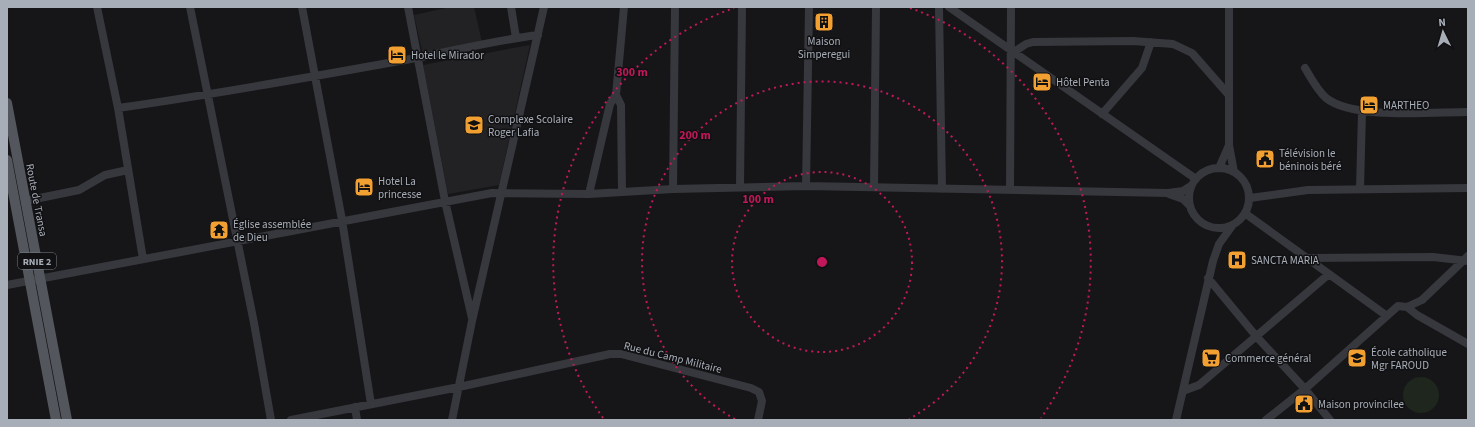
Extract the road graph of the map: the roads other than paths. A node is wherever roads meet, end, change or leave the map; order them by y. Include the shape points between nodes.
1 (97, 7) edge
2 (190, 7) edge
3 (302, 7) edge
4 (408, 7) edge
5 (510, 7) edge
6 (544, 7) edge
7 (624, 7) edge
8 (675, 7) edge
9 (742, 7) edge
10 (809, 7) edge
11 (876, 7) edge
12 (939, 7) edge
13 (949, 7) edge
14 (1011, 7) edge
15 (1229, 7) edge
16 (538, 35) junction
17 (516, 38) junction
18 (1151, 42) junction
19 (1012, 51) junction
20 (418, 57) junction
21 (1305, 68) dead end
22 (315, 76) junction
23 (1228, 94) junction
24 (616, 95) junction
25 (208, 96) junction
26 (7, 102) edge
27 (118, 108) junction
28 (1362, 112) junction
29 (1468, 112) edge
30 (1102, 114) junction
31 (1229, 145) junction
32 (7, 160) edge
33 (1219, 168) junction
34 (128, 170) junction
35 (1234, 172) junction
36 (1196, 179) junction
37 (806, 186) junction
38 (1191, 186) junction
39 (740, 187) junction
40 (874, 187) junction
41 (1468, 188) edge
42 (673, 189) junction
43 (942, 189) junction
44 (1010, 189) junction
45 (1360, 189) junction
46 (503, 192) junction
47 (622, 192) junction
48 (1168, 193) junction
49 (589, 194) junction
50 (1250, 198) junction
51 (25, 201) junction
52 (445, 201) junction
53 (1190, 205) junction
54 (1246, 214) junction
55 (342, 220) junction
56 (1232, 226) junction
57 (1212, 228) junction
58 (236, 241) junction
59 (1219, 244) junction
60 (1308, 258) junction
61 (143, 259) junction
62 (1467, 259) edge
63 (1328, 274) junction
64 (1208, 278) junction
65 (35, 279) junction
66 (7, 285) edge
67 (1407, 307) junction
68 (1387, 316) junction
69 (472, 321) junction
70 (1256, 336) junction
71 (1468, 344) edge
72 (459, 387) junction
73 (1305, 389) junction
74 (1183, 391) junction
75 (371, 404) junction
76 (355, 407) junction
77 (56, 420) edge
78 (67, 420) edge
79 (271, 420) edge
80 (291, 420) edge
81 (357, 420) edge
82 (452, 420) edge
83 (758, 420) edge
84 (1176, 420) edge
85 (1266, 420) edge
86 (1330, 420) edge

1 - 27 street
2 - 25 street
3 - 22 street
4 - 20 street
5 - 17 street
6 - 16 street
7 - 24 street
8 - 42 street
9 - 39 street
10 - 37 street
11 - 40 street
12 - 43 street
13 - 19 street
14 - 19 street
15 - 23 street
16 - 17 street
16 - 46 street
17 - 20 street
18 - 19 street via 1033,42
18 - 23 street via 1184,48 1207,69
18 - 30 street via 1142,68
19 - 30 street
19 - 44 street
20 - 22 street
20 - 52 street
21 - 28 street via 1326,98
22 - 25 street
22 - 55 street
23 - 31 street
24 - 47 street via 621,105
24 - 49 street via 610,104
25 - 27 street
25 - 58 street
26 - 51 main road, Route de Transa / RNIE 2
27 - 34 street
28 - 29 street
28 - 45 street
30 - 36 street
31 - 33 street
31 - 35 street
32 - 65 main road, Route de Transa / RNIE 2
33 - 35 street
33 - 36 street via 1202,173
34 - 51 street via 105,175 79,190
34 - 61 street
35 - 50 street via 1245,183
36 - 38 street
37 - 39 street
37 - 40 street
38 - 48 street via 1183,191
38 - 53 street
39 - 42 street
40 - 43 street
41 - 45 street
42 - 47 street
43 - 44 street
44 - 48 street
45 - 50 street via 1308,190
46 - 49 street via 538,195
46 - 52 street
46 - 69 street
47 - 49 street
48 - 53 street
50 - 54 street
51 - 65 main road, Route de Transa / RNIE 2
52 - 55 street
52 - 69 street
53 - 57 street via 1197,219
54 - 56 street
54 - 60 street
55 - 58 street
55 - 75 street
56 - 57 street
56 - 59 street
57 - 59 street
58 - 61 street
58 - 79 street via 254,322
59 - 64 street
60 - 62 street
60 - 63 street
61 - 65 street
62 - 67 street via 1430,294
63 - 68 street
63 - 70 street
64 - 70 street
64 - 74 street
65 - 66 street
65 - 77 main road, Route de Transa / RNIE 2
65 - 78 main road, Route de Transa / RNIE 2
67 - 68 street via 1398,306
67 - 71 street
68 - 73 street
69 - 72 street
70 - 73 street
70 - 74 street via 1199,385
72 - 75 street, Rue du Camp Militaire
72 - 82 street
72 - 83 street, Rue du Camp Militaire via 610,354 621,354 751,388 759,392 762,401
73 - 85 street
73 - 86 street
74 - 84 street
75 - 76 street, Rue du Camp Militaire
76 - 80 street, Rue du Camp Militaire
76 - 81 street

